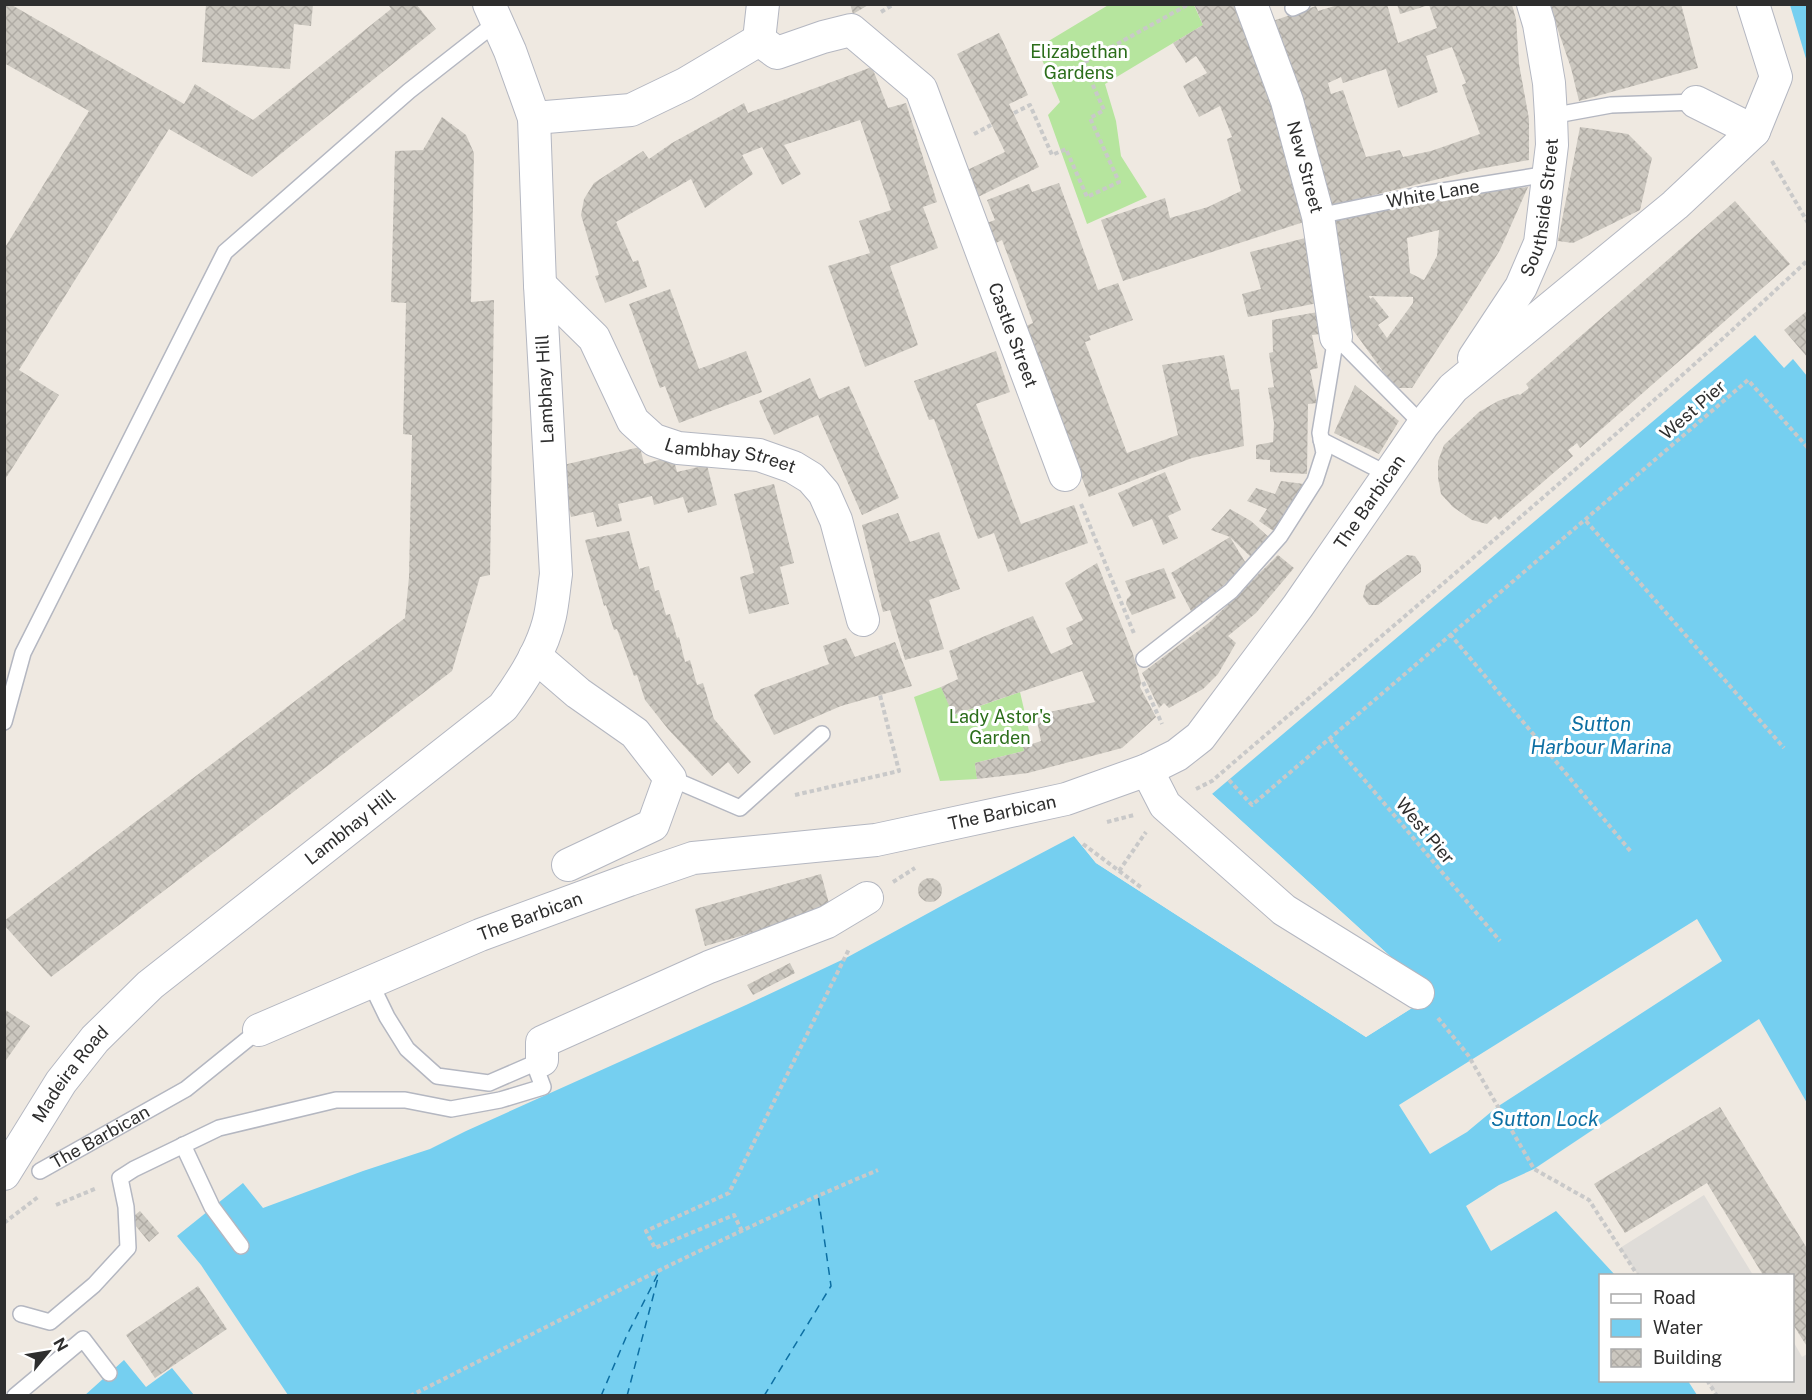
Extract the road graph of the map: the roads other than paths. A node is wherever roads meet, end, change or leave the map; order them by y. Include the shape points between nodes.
1 (763, 4) edge
2 (1251, 4) edge
3 (1533, 4) edge
4 (1753, 4) edge
5 (491, 9) edge
6 (759, 40) junction
7 (1696, 102) joint
8 (1551, 116) junction
9 (534, 118) junction
10 (1754, 131) junction
11 (1548, 174) junction
12 (1318, 216) junction
13 (540, 285) junction
14 (1336, 337) junction
15 (1453, 388) junction
16 (1423, 425) junction
17 (1321, 440) junction
18 (1065, 475) road end
19 (1389, 475) junction
20 (863, 620) dead end
21 (535, 656) junction
22 (1144, 659) road end
23 (4, 722) edge
24 (822, 734) dead end
25 (1147, 770) junction
26 (670, 778) junction
27 (568, 865) dead end
28 (867, 898) road end
29 (370, 982) junction
30 (150, 985) joint
31 (1418, 993) road end
32 (260, 1030) joint
33 (538, 1062) junction
34 (183, 1145) junction
35 (40, 1171) dead end
36 (4, 1174) edge
37 (242, 1246) dead end
38 (21, 1314) dead end
39 (109, 1373) dead end
40 (15, 1395) edge

1 - 6 street
2 - 12 street, New Street via 1287,101
3 - 8 street, Southside Street via 1549,83
4 - 10 street via 1776,77
5 - 9 street, Lambhay Hill
5 - 23 lane via 409,91 225,252 23,653
6 - 9 street via 685,84 631,110
6 - 18 street, Castle Street via 777,53 851,30 921,89
7 - 8 lane via 1611,105
7 - 10 street
8 - 11 street, Southside Street
9 - 13 street, Lambhay Hill
10 - 15 street, The Barbican via 1675,205
11 - 12 lane, White Lane
11 - 15 street, Southside Street via 1540,243 1521,288
12 - 14 street, New Street
13 - 20 street, Lambhay Street via 594,338 633,421 654,440 678,448 759,455 794,467 811,478 824,493 836,520
13 - 21 street, Lambhay Hill via 556,574 550,617
14 - 16 lane
14 - 17 lane, New Street
15 - 16 street, The Barbican
16 - 19 street, The Barbican
17 - 19 lane
17 - 22 lane, New Street via 1324,453 1315,481 1280,536 1231,591
19 - 25 street, The Barbican via 1200,737 1177,755
21 - 26 street via 578,693 635,733
21 - 30 street, Lambhay Hill via 524,679 503,706
24 - 26 lane via 740,808
25 - 29 street, The Barbican via 1066,799 876,840 693,858 480,935
25 - 31 street via 1165,805 1284,910
26 - 27 street via 653,825
28 - 33 street via 827,922 709,967 542,1042
29 - 32 street, The Barbican
29 - 33 lane via 407,1049 437,1076 489,1083
30 - 36 street, Madeira Road via 95,1039 61,1082
32 - 35 lane, The Barbican via 186,1089
33 - 34 lane via 543,1087 500,1100 451,1109 405,1100 336,1100 219,1128
34 - 37 lane via 212,1207
34 - 38 lane via 120,1178 128,1248 94,1285 50,1322
39 - 40 lane via 83,1339

